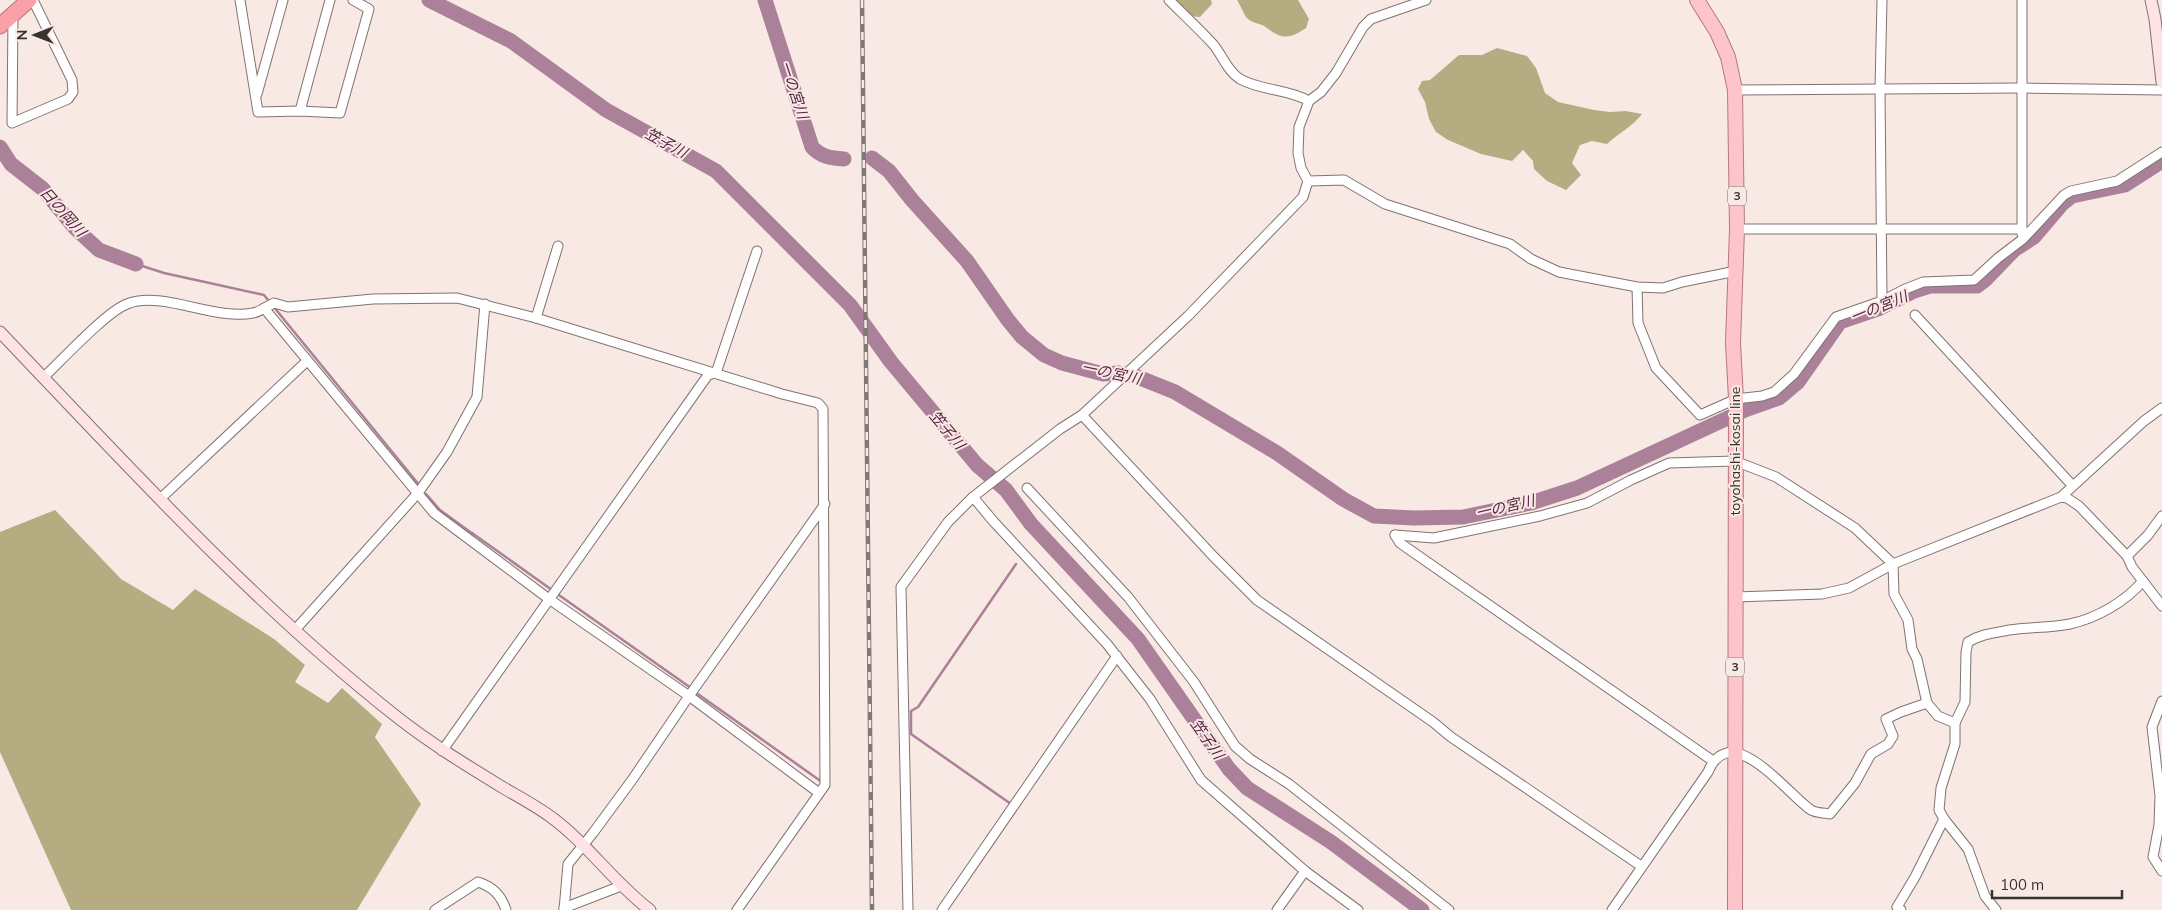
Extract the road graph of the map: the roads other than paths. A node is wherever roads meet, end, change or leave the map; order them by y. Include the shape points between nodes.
1 (29, 0) edge
2 (33, 0) edge
3 (240, 0) edge
4 (283, 0) edge
5 (330, 0) edge
6 (353, 0) edge
7 (1168, 0) edge
8 (1426, 0) edge
9 (1697, 0) edge
10 (1882, 0) edge
11 (2022, 0) edge
12 (2151, 0) edge
13 (13, 14) junction
14 (0, 26) edge
15 (2162, 82) edge
16 (1880, 88) junction
17 (2021, 88) junction
18 (1735, 90) junction
19 (2162, 90) edge
20 (257, 97) junction
21 (1309, 101) junction
22 (300, 111) junction
23 (2162, 152) edge
24 (1308, 181) junction
25 (1880, 228) junction
26 (1737, 229) junction
27 (2022, 234) junction
28 (558, 246) dead end
29 (757, 250) dead end
30 (1736, 272) junction
31 (1636, 288) junction
32 (1882, 301) junction
33 (485, 304) junction
34 (268, 306) junction
35 (1915, 315) dead end
36 (536, 318) junction
37 (0, 332) edge
38 (307, 361) junction
39 (716, 373) junction
40 (43, 378) junction
41 (1736, 400) junction
42 (2162, 408) edge
43 (1082, 415) junction
44 (1735, 461) junction
45 (2072, 485) junction
46 (1027, 488) dead end
47 (418, 493) junction
48 (973, 497) junction
49 (2060, 497) junction
50 (160, 499) junction
51 (825, 504) junction
52 (2162, 516) edge
53 (2127, 556) junction
54 (1893, 564) junction
55 (2142, 581) junction
56 (1736, 597) junction
57 (549, 599) junction
58 (2162, 606) edge
59 (294, 631) junction
60 (1117, 656) junction
61 (688, 696) junction
62 (2162, 701) edge
63 (1927, 703) junction
64 (1955, 722) junction
65 (442, 750) junction
66 (1735, 752) junction
67 (1713, 761) junction
68 (820, 793) junction
69 (1944, 819) junction
70 (2161, 825) edge
71 (582, 845) junction
72 (1641, 866) junction
73 (1305, 871) junction
74 (2162, 871) edge
75 (621, 886) junction
76 (564, 909) edge
77 (435, 910) edge
78 (506, 910) edge
79 (650, 910) edge
80 (737, 910) edge
81 (908, 910) edge
82 (942, 910) edge
83 (1277, 910) edge
84 (1358, 910) edge
85 (1449, 910) edge
86 (1612, 910) edge
87 (1735, 910) edge
88 (1901, 910) edge
89 (1996, 910) edge

1 - 13 highway
2 - 13 street via 72,80 73,92 68,100 12,123
3 - 20 street
4 - 20 street
5 - 22 street
6 - 22 street via 369,9 340,113
7 - 21 street via 1212,44 1239,78 1256,86 1299,95
8 - 21 street via 1371,19 1336,73
9 - 18 main road, toyohashi-kosai line / 3 via 1728,57
10 - 16 street
11 - 17 street
12 - 15 street
13 - 14 highway
16 - 17 street
16 - 18 street
16 - 25 street
17 - 19 street
17 - 27 street
18 - 26 main road, toyohashi-kosai line / 3
20 - 22 street via 258,112
21 - 24 street via 1299,127 1298,152
23 - 27 street via 2117,181 2064,195
24 - 31 street via 1344,180 1385,204 1510,244 1531,259 1559,272
24 - 43 street via 1302,197 1188,316
25 - 26 street
25 - 27 street
25 - 32 street
26 - 30 main road, toyohashi-kosai line / 3
27 - 32 street via 1974,280 1923,282
28 - 36 street
29 - 39 street
30 - 31 street via 1662,288
30 - 41 main road, toyohashi-kosai line / 3 via 1733,343
31 - 41 street via 1638,323 1656,368 1700,415
32 - 41 street via 1836,317 1794,374 1774,392
33 - 34 street via 457,298
33 - 36 street
33 - 47 street via 477,397 447,452
34 - 38 street
34 - 40 street via 254,313 234,314 146,301 127,304 110,314
35 - 45 street
36 - 39 street
37 - 40 street
38 - 47 street
38 - 50 street
39 - 51 street via 818,403 823,409
39 - 57 street via 708,375
40 - 50 street
41 - 44 main road, toyohashi-kosai line / 3
42 - 45 street
43 - 48 street
43 - 72 street via 1257,600
44 - 54 street via 1776,477 1854,528
44 - 56 main road, toyohashi-kosai line / 3
44 - 67 street via 1669,463 1587,503 1540,516 1434,538 1395,535 1400,543
45 - 49 street
46 - 85 street via 1128,598 1194,682 1235,746 1289,784
47 - 57 street via 434,513
47 - 59 street
48 - 60 street
48 - 81 street via 948,522 902,588
49 - 53 street via 2079,506
49 - 54 street
50 - 59 street
51 - 61 street
51 - 68 street via 825,785
52 - 53 street
53 - 55 street
54 - 56 street via 1850,588 1822,594
54 - 63 street via 1894,594 1908,620 1912,649
55 - 58 street
55 - 64 street via 2133,593 2113,606 2072,624 1979,635 1968,642 1965,702
56 - 66 main road, toyohashi-kosai line / 3
57 - 61 street
57 - 65 street
59 - 65 street
60 - 73 street via 1150,699 1201,780
60 - 82 street
61 - 68 street
61 - 71 street via 632,780
62 - 70 street via 2152,727
63 - 64 street via 1938,716
63 - 66 street via 1886,719 1892,736 1888,744 1871,754 1855,783 1830,814 1813,811 1761,765
64 - 69 street via 1955,744 1939,803
65 - 71 street via 552,817
66 - 67 street
66 - 87 main road, toyohashi-kosai line / 3
67 - 72 street
68 - 80 street
69 - 88 street via 1899,901 1897,907
69 - 89 street via 1968,849 1985,896
70 - 74 street via 2153,857
71 - 75 street
71 - 76 street via 568,864
72 - 86 street
73 - 83 street
73 - 84 street
75 - 76 street
75 - 79 street
77 - 78 street via 478,882 490,886 500,896

